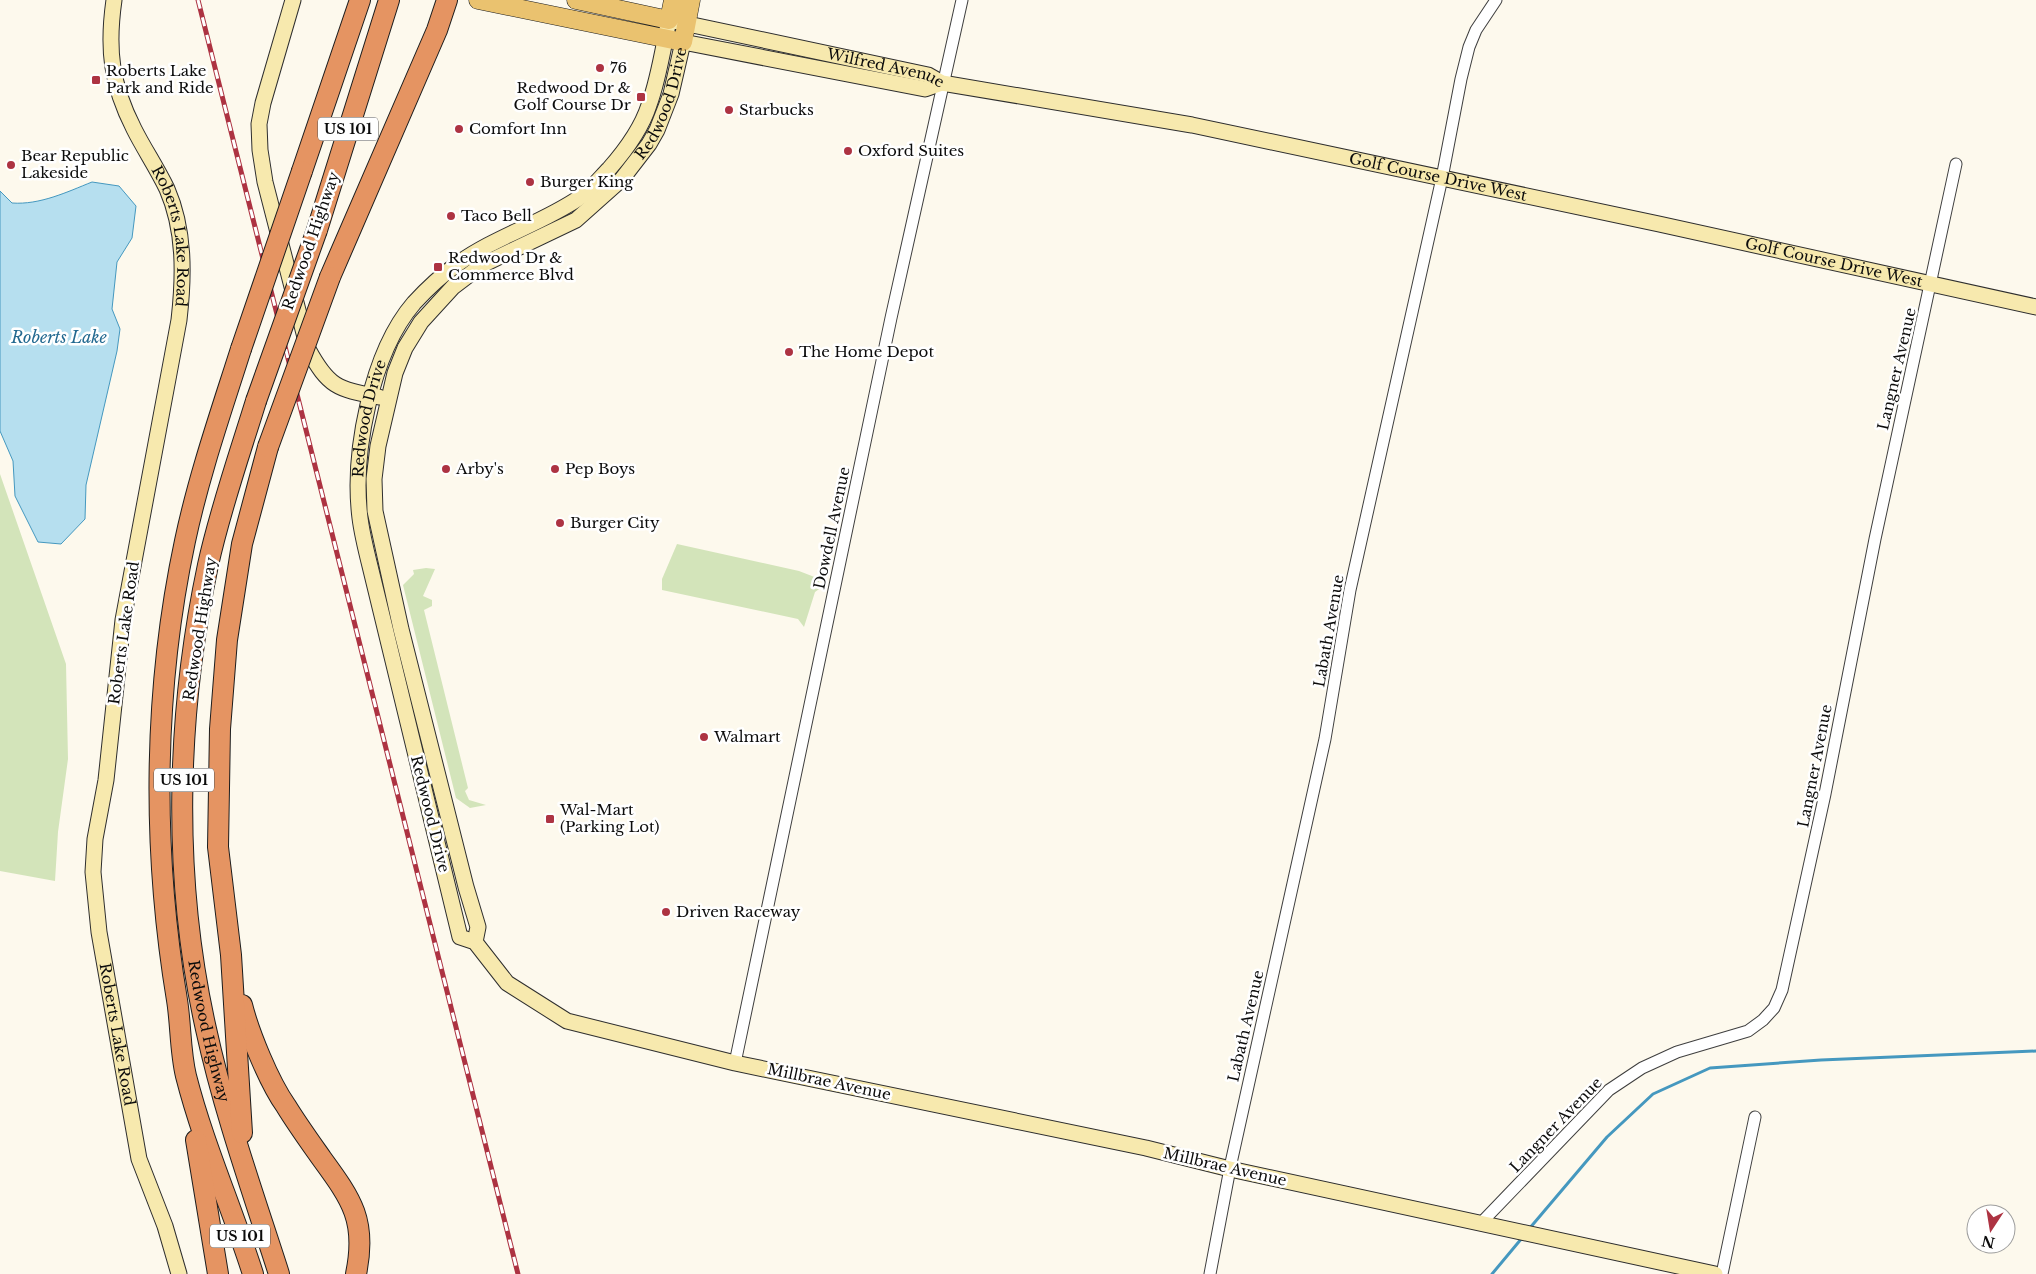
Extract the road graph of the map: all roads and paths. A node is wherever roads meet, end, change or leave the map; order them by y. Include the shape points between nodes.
1 (114, 0) edge
2 (293, 0) edge
3 (360, 0) edge
4 (389, 0) edge
5 (447, 0) edge
6 (478, 0) edge
7 (576, 0) edge
8 (673, 0) edge
9 (691, 0) edge
10 (962, 0) edge
11 (1496, 0) edge
12 (348, 13) edge
13 (668, 20) junction
14 (686, 24) junction
15 (664, 39) junction
16 (683, 42) junction
17 (942, 83) junction
18 (1956, 164) dead end
19 (610, 168) junction
20 (1442, 178) junction
21 (622, 179) junction
22 (511, 232) junction
23 (518, 247) junction
24 (1932, 283) junction
25 (414, 303) junction
26 (2036, 307) edge
27 (428, 313) junction
28 (370, 396) junction
29 (389, 399) junction
30 (475, 942) junction
31 (230, 955) junction
32 (734, 1063) junction
33 (185, 1073) junction
34 (1755, 1117) dead end
35 (243, 1160) junction
36 (1230, 1169) junction
37 (1481, 1223) junction
38 (179, 1274) edge
39 (218, 1274) edge
40 (253, 1274) edge
41 (279, 1274) edge
42 (356, 1274) edge
43 (1210, 1274) edge
44 (1715, 1274) edge
45 (1722, 1274) edge

1 - 38 street, Roberts Lake Road via 109,46 117,90 167,189 182,247 183,285 178,329 123,620 93,872 99,932 139,1159
2 - 28 street via 263,103 260,150 266,182 308,349 320,372 333,384
3 - 12 highway, Redwood Highway / US 101
4 - 35 highway, Redwood Highway / US 101, bridge via 317,230 256,401 218,526 201,606 188,706 183,821 187,906 197,986 216,1071
5 - 31 highway, bridge via 330,277 268,447 242,544 227,640 220,729 218,847
6 - 15 main road, Wilfred Avenue
7 - 13 main road
8 - 13 main road, Redwood Drive
9 - 14 main road, Redwood Drive
10 - 17 street, Dowdell Avenue
11 - 20 street, Labath Avenue via 1469,47
12 - 33 highway, Redwood Highway / US 101, bridge via 302,171 207,456 176,587 161,705 160,831
13 - 14 street, Wilfred Avenue
13 - 15 street, Redwood Drive
14 - 16 main road, Redwood Drive
14 - 17 street, Wilfred Avenue via 928,75
15 - 16 main road, Wilfred Avenue
15 - 19 street, Redwood Drive via 649,106
16 - 17 street, Wilfred Avenue via 925,90
16 - 21 street, Redwood Drive via 671,94 657,130
17 - 20 street, Golf Course Drive West via 1192,125
17 - 32 street, Dowdell Avenue
18 - 24 street, Langner Avenue
19 - 21 street
19 - 22 street, Redwood Drive via 580,197
20 - 24 street, Golf Course Drive West
20 - 36 street, Labath Avenue via 1350,590 1325,739
21 - 23 street, Redwood Drive via 576,220 554,233
22 - 23 street
22 - 25 street, Redwood Drive via 457,265
23 - 27 street, Redwood Drive via 482,265 453,287
24 - 26 street
24 - 37 street, Langner Avenue via 1875,539 1825,794 1782,990 1774,1008 1748,1031 1677,1052 1642,1068 1609,1090
25 - 27 street
25 - 28 street, Redwood Drive via 386,348
27 - 29 street, Redwood Drive via 405,348
28 - 29 street
28 - 30 street, Redwood Drive via 359,464 360,519 460,937
29 - 30 street, Redwood Drive via 374,479 375,511 401,629 478,927
30 - 32 street, Redwood Drive via 507,983 567,1021
31 - 35 highway via 241,1081
31 - 42 highway via 245,1015 284,1104 337,1177 352,1204 360,1238
32 - 36 street, Millbrae Avenue via 1146,1148
33 - 39 highway
33 - 40 highway, Redwood Highway / US 101
34 - 45 street
35 - 41 highway, Redwood Highway / US 101
36 - 37 street, Millbrae Avenue
36 - 43 street, Labath Avenue
37 - 44 street, Millbrae Avenue

